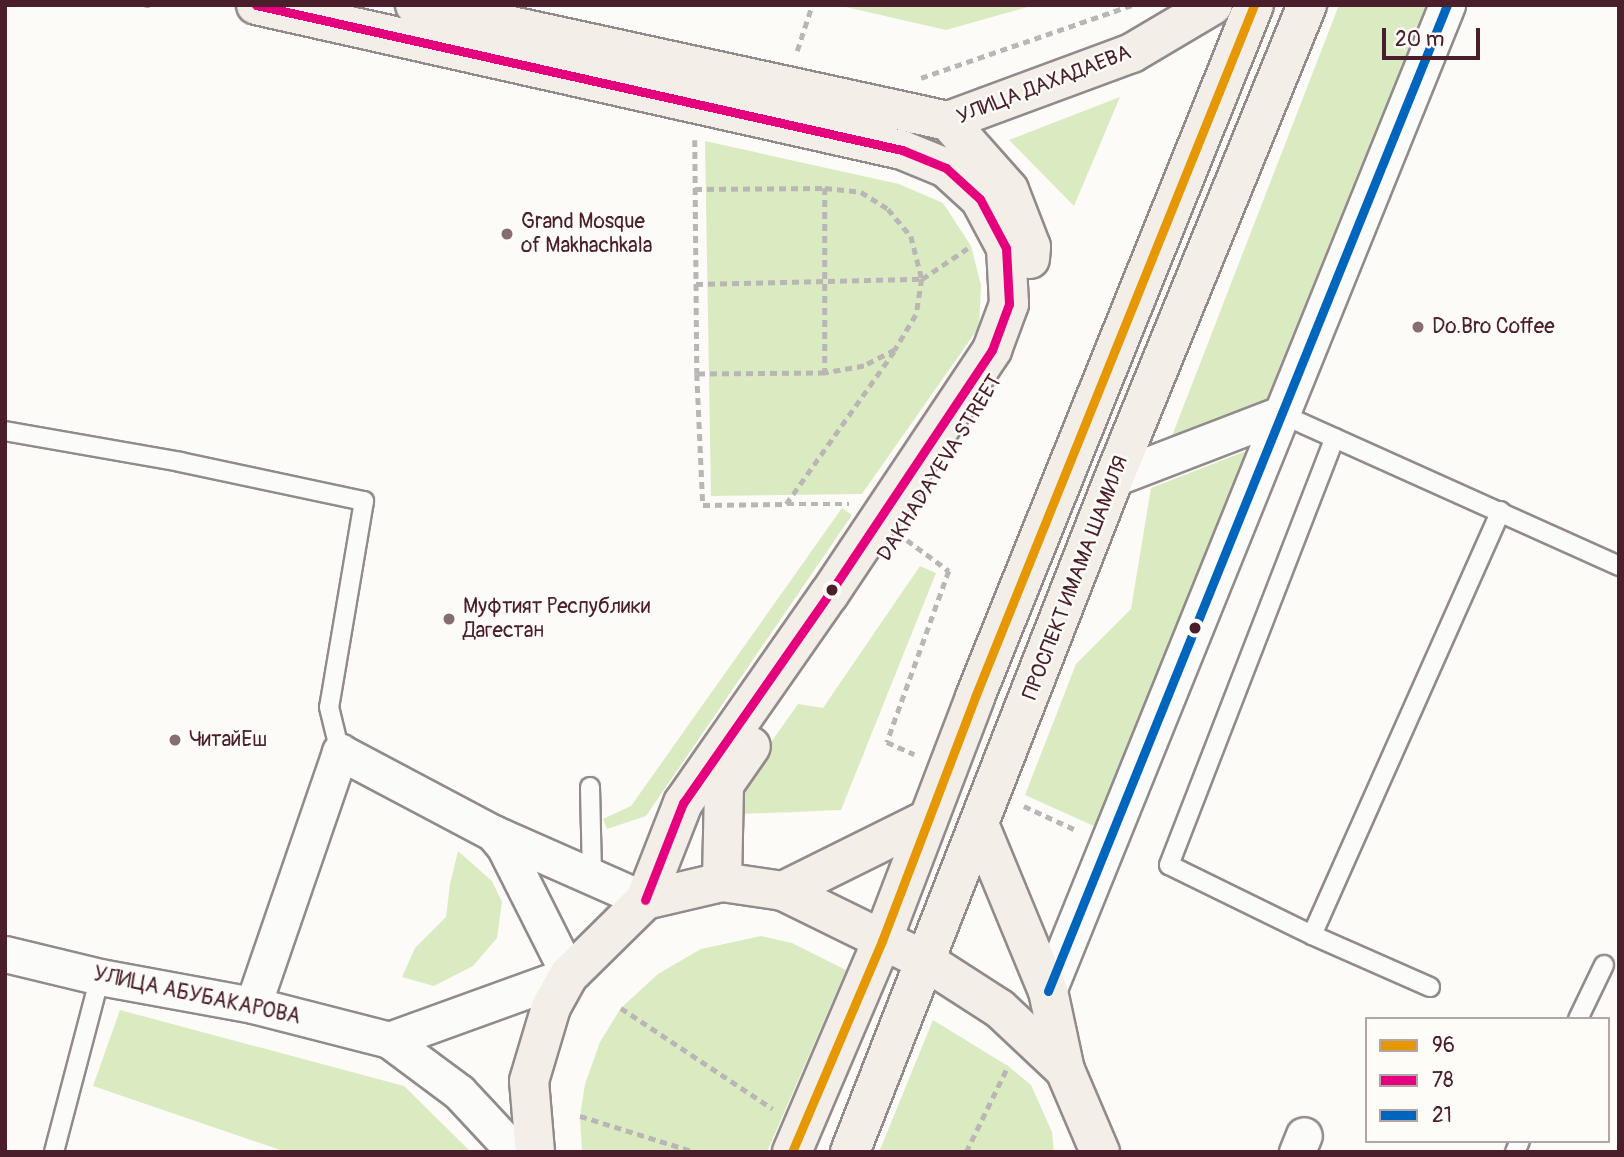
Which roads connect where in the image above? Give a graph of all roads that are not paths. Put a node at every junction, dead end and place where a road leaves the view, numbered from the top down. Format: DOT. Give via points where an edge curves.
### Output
graph roads {
  1 [pos="256,5"];
  2 [pos="415,5"];
  3 [pos="1213,5"];
  4 [pos="1254,5"];
  5 [pos="1307,5"];
  6 [pos="1447,5"];
  7 [pos="948,121"];
  8 [pos="1285,405"];
  9 [pos="5,431"];
  10 [pos="1335,438"];
  11 [pos="1114,478"];
  12 [pos="1502,512"];
  13 [pos="889,528"];
  14 [pos="1619,566"];
  15 [pos="340,752"];
  16 [pos="590,787"];
  17 [pos="926,820"];
  18 [pos="979,824"];
  19 [pos="493,832"];
  20 [pos="592,875"];
  21 [pos="722,882"];
  22 [pos="783,891"];
  23 [pos="645,900"];
  24 [pos="1312,935"];
  25 [pos="882,941"];
  26 [pos="5,954"];
  27 [pos="924,960"];
  28 [pos="1604,965"];
  29 [pos="569,975"];
  30 [pos="100,977"];
  31 [pos="1430,987"];
  32 [pos="1048,991"];
  33 [pos="253,1005"];
  34 [pos="1579,1017"];
  35 [pos="389,1040"];
  36 [pos="1065,1070"];
  37 [pos="54,1152"];
  38 [pos="515,1152"];
  39 [pos="535,1152"];
  40 [pos="792,1152"];
  41 [pos="850,1152"];
  42 [pos="1100,1152"];
  1 -- 13 [label="main road" via="902,150 946,169 981,199 1006,248 1009,304 992,350"];
  2 -- 7 [label="main road"];
  3 -- 7 [label="main road, УЛИЦА ДАХАДАЕВА" via="1132,53"];
  4 -- 17 [label="main road"];
  5 -- 11 [label="main road, ПРОСПЕКТ ИМАМА ШАМИЛЯ"];
  6 -- 8 [label="street"];
  7 -- 13 [label="main road, DAKHADAYEVA STREET" via="1009,190 1031,247 1025,318 1008,361"];
  8 -- 10 [label="lane"];
  8 -- 11 [label="street"];
  8 -- 32 [label="street"];
  9 -- 15 [label="lane" via="364,501 329,707"];
  10 -- 12 [label="lane"];
  10 -- 24 [label="lane" via="1169,865"];
  11 -- 18 [label="main road, ПРОСПЕКТ ИМАМА ШАМИЛЯ"];
  12 -- 14 [label="lane"];
  12 -- 24 [label="lane"];
  13 -- 21 [label="main road, DAKHADAYEVA STREET" via="724,785"];
  13 -- 23 [label="main road" via="682,803"];
  15 -- 19 [label="street"];
  15 -- 33 [label="street"];
  16 -- 20 [label="lane"];
  17 -- 22 [label="main road"];
  17 -- 25 [label="main road"];
  18 -- 27 [label="main road, ПРОСПЕКТ ИМАМА ШАМИЛЯ"];
  18 -- 32 [label="main road"];
  19 -- 20 [label="street"];
  19 -- 29 [label="street"];
  20 -- 23 [label="street"];
  21 -- 22 [label="main road"];
  21 -- 23 [label="main road"];
  22 -- 25 [label="main road"];
  23 -- 29 [label="main road"];
  24 -- 31 [label="lane"];
  25 -- 27 [label="main road"];
  25 -- 40 [label="main road"];
  26 -- 30 [label="street, УЛИЦА АБУБАКАРОВА"];
  27 -- 36 [label="main road" via="1000,1009"];
  27 -- 41 [label="main road, ПРОСПЕКТ ИМАМА ШАМИЛЯ"];
  28 -- 34 [label="lane"];
  29 -- 35 [label="street"];
  29 -- 39 [label="main road" via="551,1007 529,1081"];
  30 -- 33 [label="street, УЛИЦА АБУБАКАРОВА"];
  30 -- 37 [label="lane"];
  32 -- 36 [label="main road"];
  33 -- 35 [label="street, УЛИЦА АБУБАКАРОВА"];
  35 -- 38 [label="street, УЛИЦА АБУБАКАРОВА" via="459,1092"];
  36 -- 42 [label="main road"];
}
